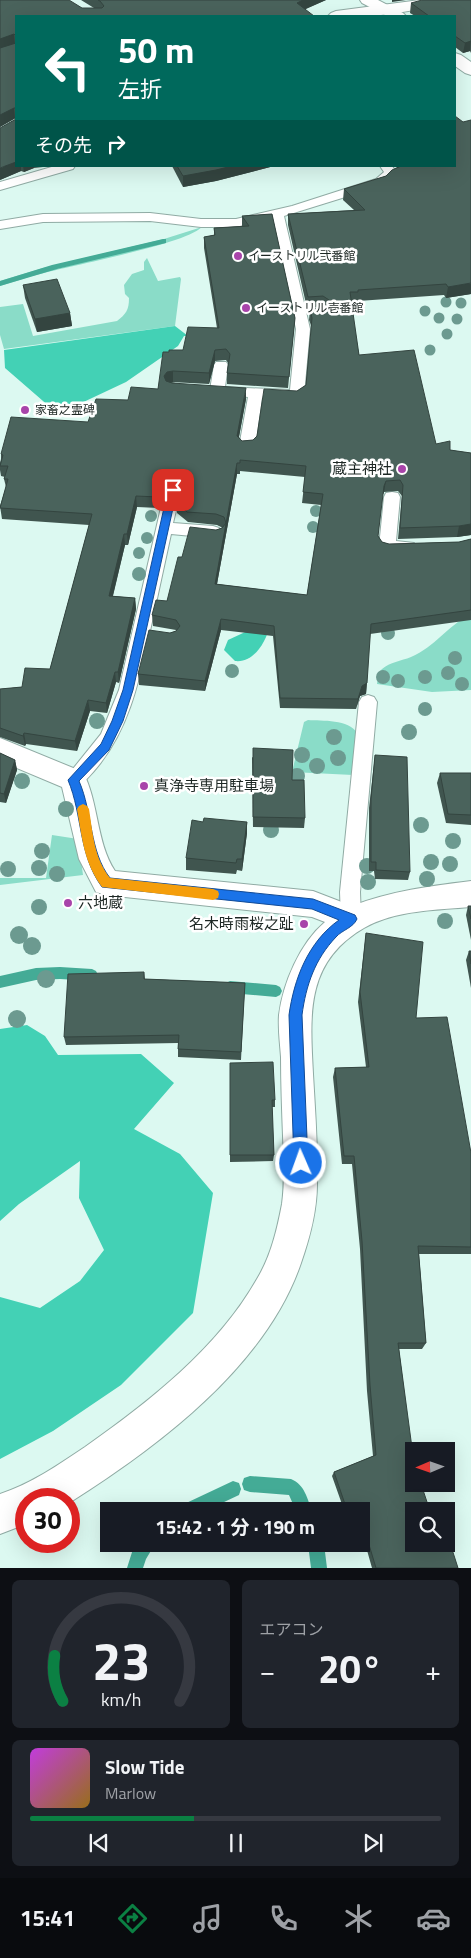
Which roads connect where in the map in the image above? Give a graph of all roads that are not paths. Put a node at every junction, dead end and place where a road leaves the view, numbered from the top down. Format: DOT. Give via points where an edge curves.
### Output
graph roads {
  1 [pos="367,0"];
  2 [pos="439,0"];
  3 [pos="393,13"];
  4 [pos="355,15"];
  5 [pos="456,59"];
  6 [pos="471,70"];
  7 [pos="66,167"];
  8 [pos="387,167"];
  9 [pos="0,186"];
  10 [pos="277,214"];
  11 [pos="0,225"];
  12 [pos="314,314"];
  13 [pos="300,315"];
  14 [pos="221,365"];
  15 [pos="200,390"];
  16 [pos="217,390"];
  17 [pos="256,392"];
  18 [pos="247,447"];
  19 [pos="173,490"];
  20 [pos="392,497"];
  21 [pos="164,528"];
  22 [pos="216,533"];
  23 [pos="422,546"];
  24 [pos="141,632"];
  25 [pos="160,634"];
  26 [pos="368,702"];
  27 [pos="0,749"];
  28 [pos="73,780"];
  29 [pos="471,894"];
  30 [pos="351,919"];
  31 [pos="55,1488"];
  32 [pos="15,1509"];
  33 [pos="0,1514"];
  1 -- 3 [label="street"];
  2 -- 3 [label="street"];
  3 -- 4 [label="street"];
  5 -- 6 [label="street"];
  7 -- 9 [label="lane"];
  8 -- 10 [label="lane" via="390,172 380,182"];
  10 -- 11 [label="lane" via="223,224 150,217 43,218"];
  10 -- 13 [label="lane"];
  12 -- 13 [label="lane"];
  13 -- 17 [label="lane" via="304,329 297,394"];
  14 -- 16 [label="lane"];
  15 -- 16 [label="lane"];
  16 -- 17 [label="lane"];
  17 -- 18 [label="lane"];
  19 -- 21 [label="lane"];
  20 -- 23 [label="lane" via="386,547"];
  21 -- 22 [label="lane"];
  21 -- 24 [label="lane"];
  24 -- 25 [label="lane"];
  24 -- 28 [label="lane" via="128,690 117,721 105,747"];
  26 -- 30 [label="lane" via="350,892"];
  27 -- 28 [label="street"];
  28 -- 30 [label="street" via="80,797 91,856 106,883 313,904"];
  29 -- 30 [label="street" via="389,905"];
  30 -- 31 [label="street" via="333,932 317,952 298,992 295,1015 301,1163 299,1204 280,1272 264,1303 233,1346 205,1375 140,1431"];
  32 -- 33 [label="street"];
}
